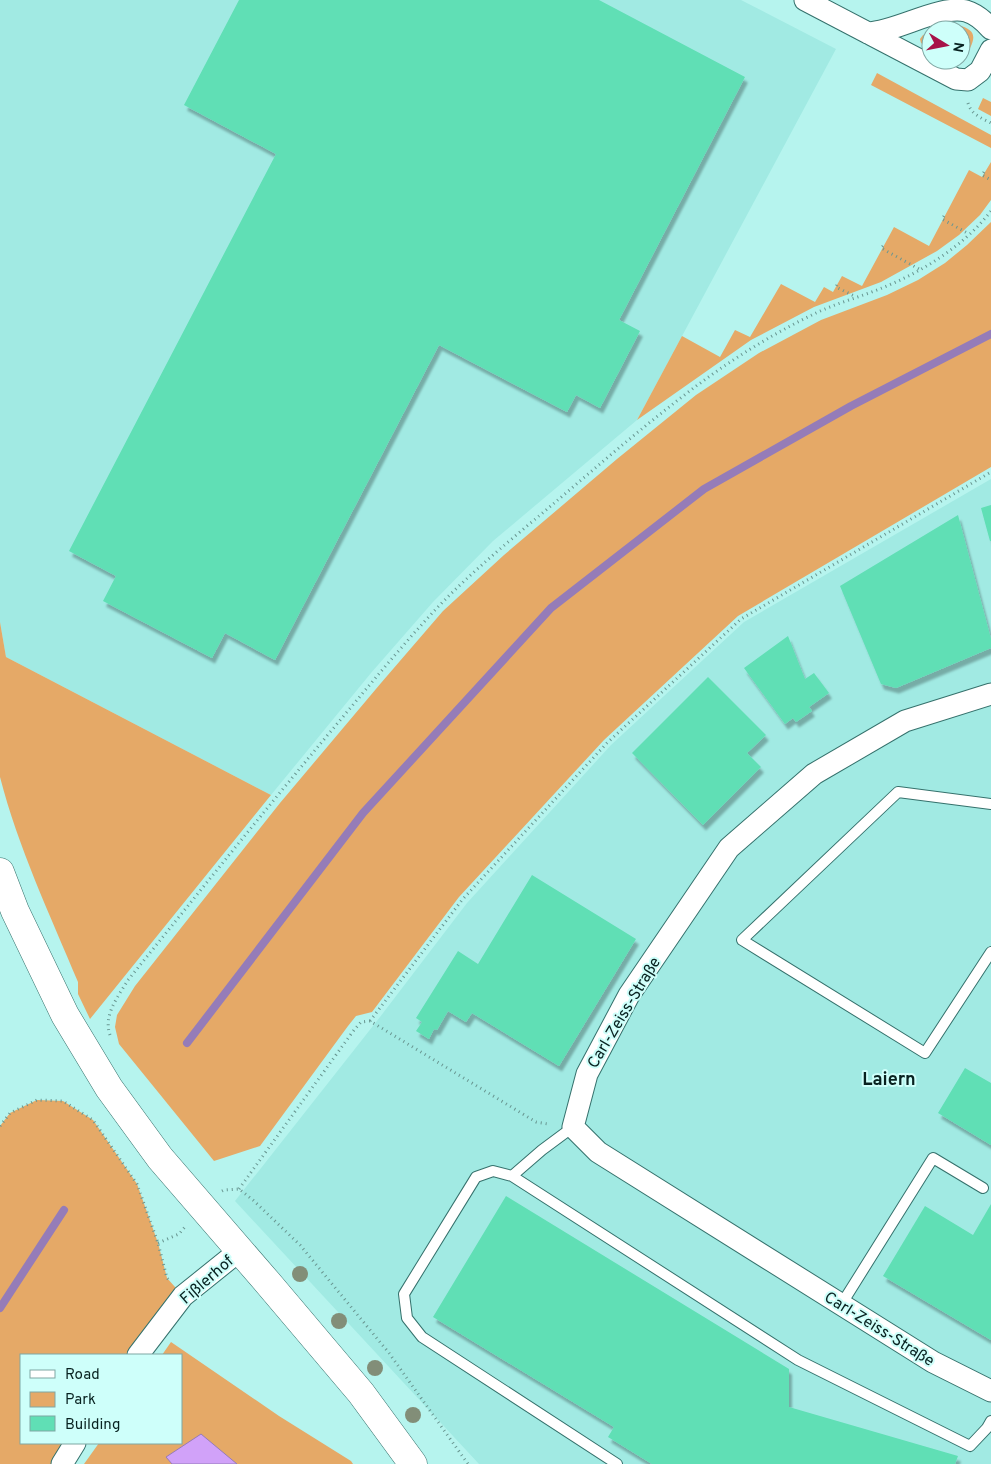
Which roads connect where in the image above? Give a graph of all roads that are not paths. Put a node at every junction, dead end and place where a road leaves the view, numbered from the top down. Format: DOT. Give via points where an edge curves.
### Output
graph roads {
  1 [pos="805,0"];
  2 [pos="991,29"];
  3 [pos="868,33"];
  4 [pos="991,50"];
  5 [pos="991,694"];
  6 [pos="991,804"];
  7 [pos="0,872"];
  8 [pos="991,952"];
  9 [pos="573,1127"];
  10 [pos="512,1176"];
  11 [pos="983,1188"];
  12 [pos="239,1251"];
  13 [pos="842,1304"];
  14 [pos="139,1354"];
  15 [pos="991,1391"];
  16 [pos="991,1421"];
  17 [pos="74,1444"];
  18 [pos="62,1464"];
  19 [pos="413,1464"];
  20 [pos="617,1464"];
  1 -- 3 [label="street"];
  2 -- 3 [label="street" via="967,12 945,11 902,26"];
  3 -- 4 [label="street" via="956,79 968,80 980,71"];
  5 -- 9 [label="street, Carl-Zeiss-Straße" via="904,721 814,774 729,848 630,995 587,1074"];
  6 -- 8 [label="lane" via="898,792 742,940 925,1054"];
  7 -- 12 [label="main road" via="65,1016 109,1088 160,1158"];
  9 -- 10 [label="lane"];
  9 -- 13 [label="street, Carl-Zeiss-Straße" via="598,1152"];
  10 -- 16 [label="lane" via="798,1360 970,1446"];
  10 -- 20 [label="lane" via="493,1171 476,1177 404,1294 407,1318 422,1337"];
  11 -- 13 [label="lane" via="933,1158"];
  12 -- 14 [label="street, Fißlerhof" via="183,1296"];
  12 -- 19 [label="main road" via="361,1394"];
  13 -- 15 [label="street, Carl-Zeiss-Straße" via="933,1362"];
  17 -- 18 [label="street"];
}
